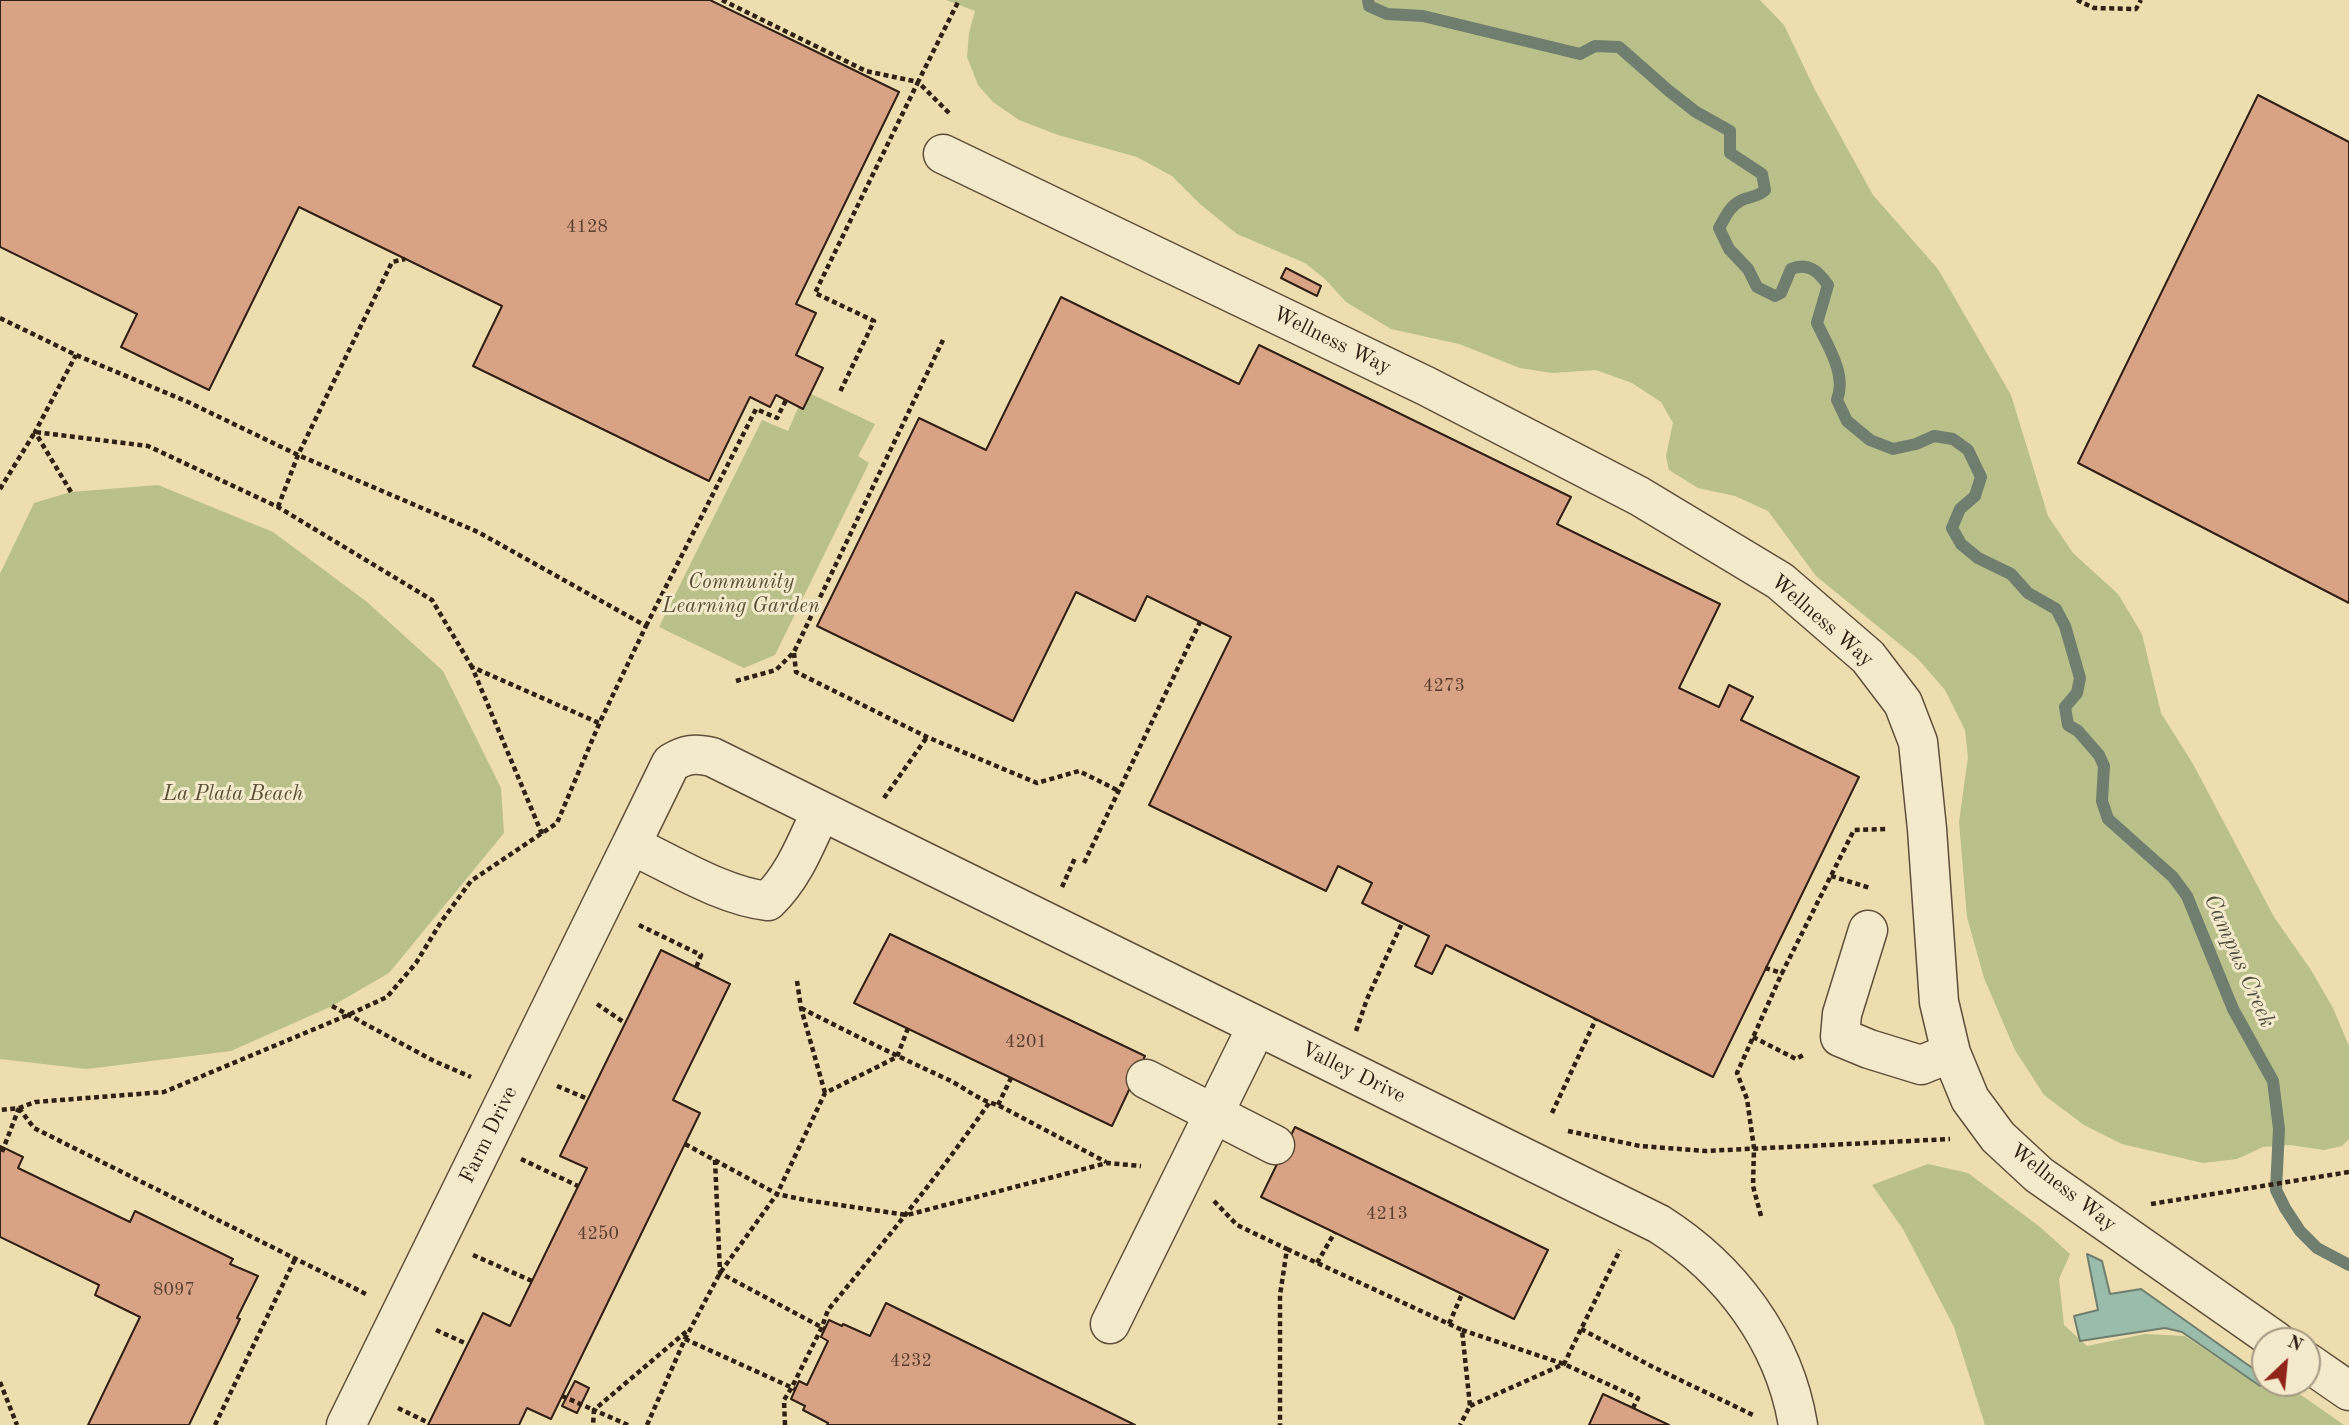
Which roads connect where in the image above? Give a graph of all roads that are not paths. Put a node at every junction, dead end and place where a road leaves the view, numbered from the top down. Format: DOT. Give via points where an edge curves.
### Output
graph roads {
  1 [pos="943,154"];
  2 [pos="821,811"];
  3 [pos="631,845"];
  4 [pos="1868,930"];
  5 [pos="1257,1026"];
  6 [pos="1951,1053"];
  7 [pos="1146,1079"];
  8 [pos="1214,1113"];
  9 [pos="1275,1145"];
  10 [pos="1110,1324"];
  11 [pos="2256,1327"];
  12 [pos="2321,1372"];
  13 [pos="2349,1391"];
  14 [pos="346,1425"];
  15 [pos="1798,1425"];
  1 -- 6 [label="street, Wellness Way" via="1426,386 1639,496 1780,581 1868,657 1903,703 1918,742 1939,1002"];
  2 -- 3 [label="street" via="792,872 768,901 726,889"];
  2 -- 3 [label="street, Valley Drive" via="712,757 684,755 671,763 662,778"];
  2 -- 5 [label="street, Valley Drive"];
  3 -- 14 [label="street, Farm Drive"];
  4 -- 6 [label="street" via="1842,1014 1840,1037 1921,1065"];
  5 -- 8 [label="street"];
  5 -- 15 [label="street, Valley Drive" via="1674,1234 1724,1275 1754,1313 1780,1360"];
  6 -- 11 [label="street, Wellness Way" via="1970,1099 1998,1137 2039,1175"];
  7 -- 8 [label="street"];
  8 -- 9 [label="street"];
  8 -- 10 [label="street"];
  12 -- 13 [label="street"];
}
